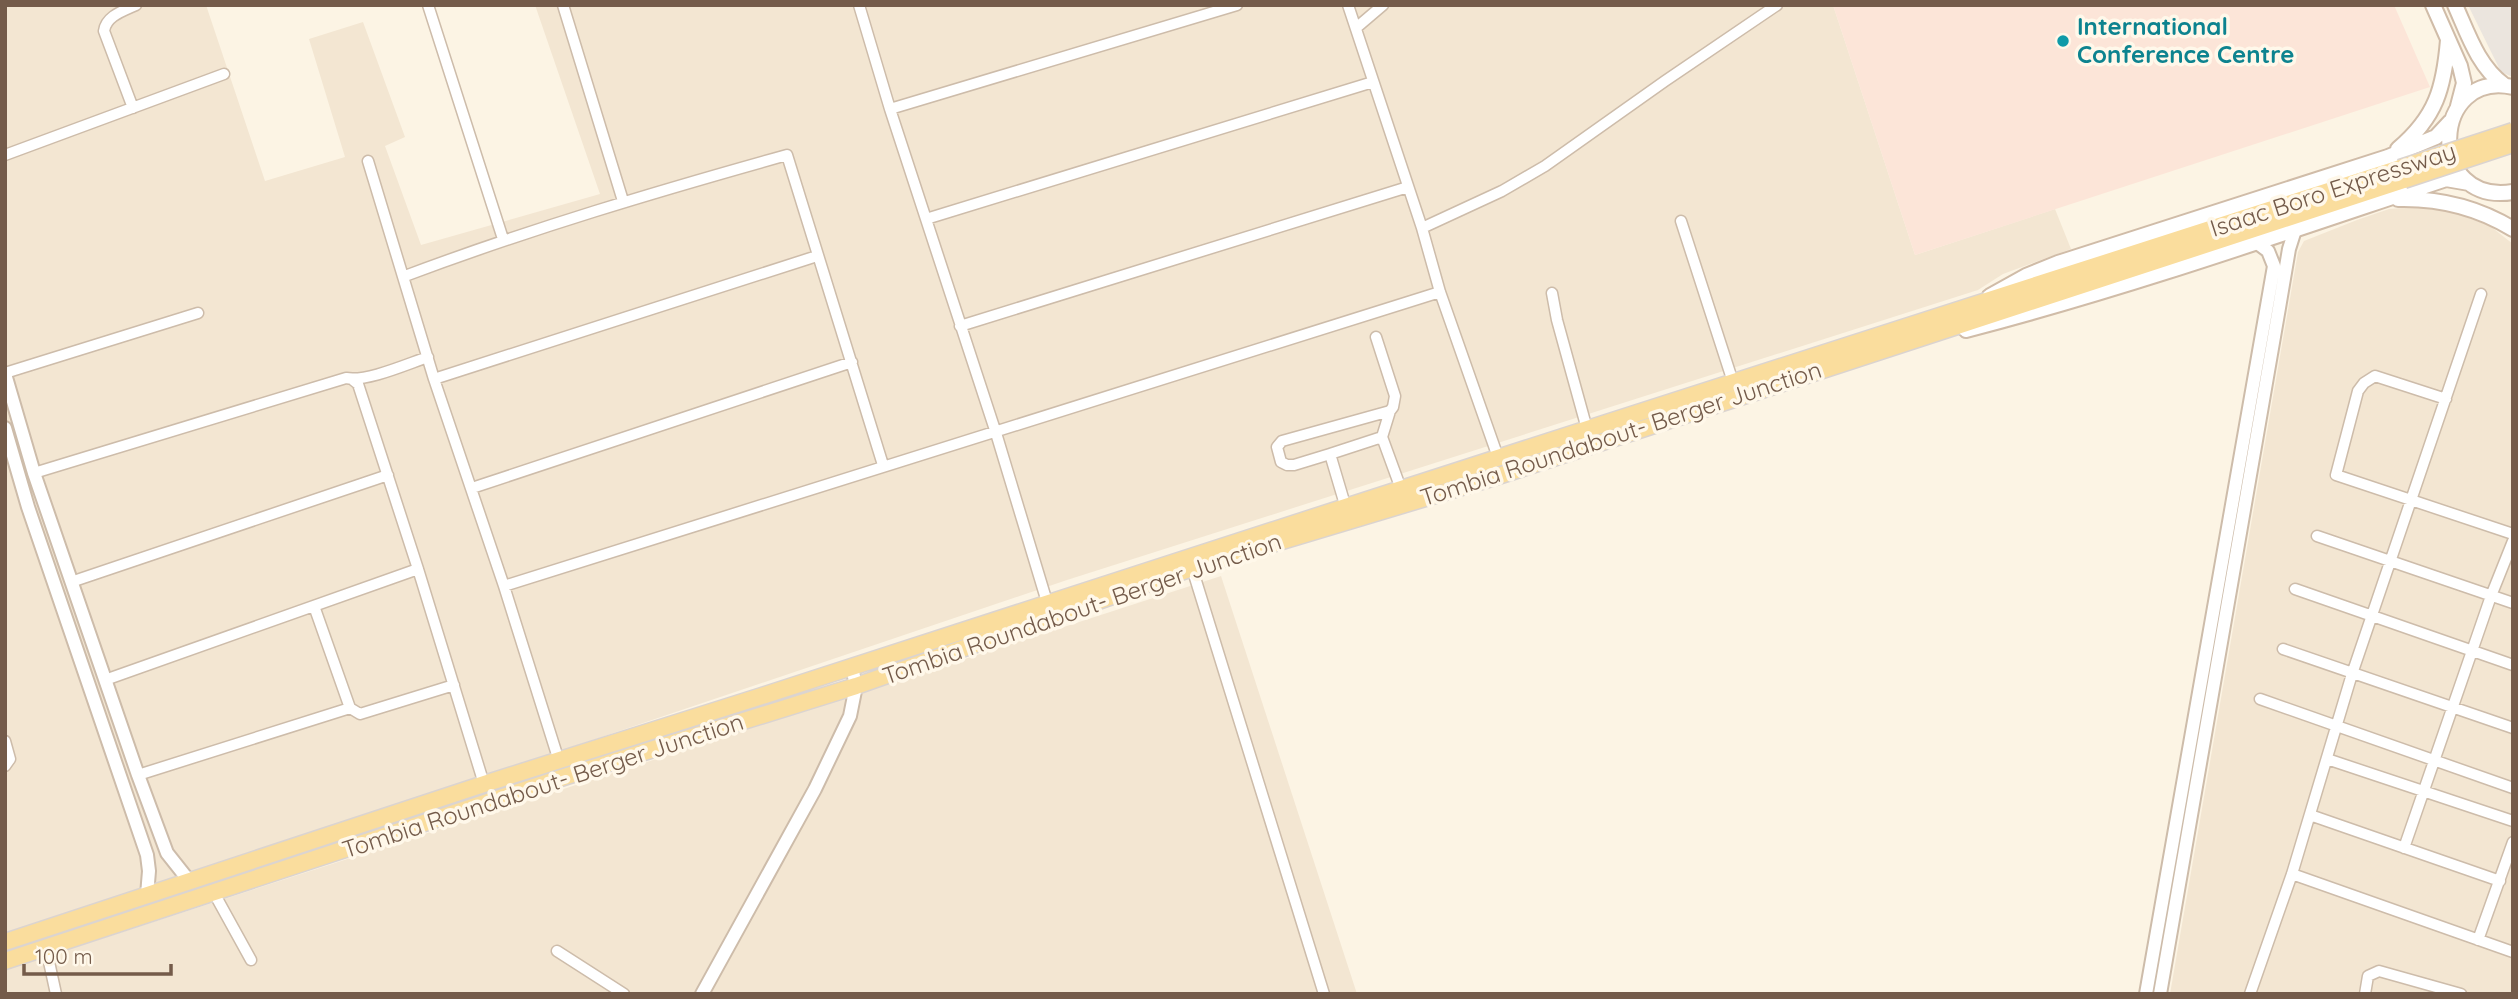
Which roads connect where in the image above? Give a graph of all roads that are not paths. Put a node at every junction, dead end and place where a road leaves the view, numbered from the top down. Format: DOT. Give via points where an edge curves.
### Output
graph roads {
  1 [pos="136,5"];
  2 [pos="428,5"];
  3 [pos="564,5"];
  4 [pos="859,5"];
  5 [pos="1237,5"];
  6 [pos="1348,5"];
  7 [pos="1383,5"];
  8 [pos="1777,5"];
  9 [pos="2433,5"];
  10 [pos="2455,5"];
  11 [pos="1356,28"];
  12 [pos="2448,40"];
  13 [pos="224,75"];
  14 [pos="1373,82"];
  15 [pos="2509,86"];
  16 [pos="2458,107"];
  17 [pos="133,108"];
  18 [pos="890,109"];
  19 [pos="2450,122"];
  20 [pos="2513,131"];
  21 [pos="2513,144"];
  22 [pos="5,155"];
  23 [pos="2388,157"];
  24 [pos="368,161"];
  25 [pos="2402,174"];
  26 [pos="2469,183"];
  27 [pos="1408,187"];
  28 [pos="2509,196"];
  29 [pos="2383,200"];
  30 [pos="622,201"];
  31 [pos="926,219"];
  32 [pos="1681,222"];
  33 [pos="1422,228"];
  34 [pos="2513,229"];
  35 [pos="2295,230"];
  36 [pos="503,239"];
  37 [pos="2256,242"];
  38 [pos="2156,253"];
  39 [pos="817,256"];
  40 [pos="405,276"];
  41 [pos="1440,292"];
  42 [pos="1552,293"];
  43 [pos="2481,293"];
  44 [pos="1978,303"];
  45 [pos="198,313"];
  46 [pos="960,326"];
  47 [pos="1376,337"];
  48 [pos="1916,338"];
  49 [pos="428,357"];
  50 [pos="852,362"];
  51 [pos="5,373"];
  52 [pos="434,379"];
  53 [pos="353,380"];
  54 [pos="1733,382"];
  55 [pos="2446,399"];
  56 [pos="1390,411"];
  57 [pos="5,428"];
  58 [pos="1587,429"];
  59 [pos="996,433"];
  60 [pos="1382,437"];
  61 [pos="1330,454"];
  62 [pos="1499,457"];
  63 [pos="883,465"];
  64 [pos="34,472"];
  65 [pos="1503,474"];
  66 [pos="388,475"];
  67 [pos="472,488"];
  68 [pos="1401,489"];
  69 [pos="2412,500"];
  70 [pos="1346,508"];
  71 [pos="51,521"];
  72 [pos="35,526"];
  73 [pos="2513,534"];
  74 [pos="2317,536"];
  75 [pos="2513,541"];
  76 [pos="2391,562"];
  77 [pos="1192,568"];
  78 [pos="418,569"];
  79 [pos="71,582"];
  80 [pos="504,586"];
  81 [pos="2295,589"];
  82 [pos="2491,596"];
  83 [pos="1047,602"];
  84 [pos="2513,603"];
  85 [pos="314,606"];
  86 [pos="2373,616"];
  87 [pos="2283,649"];
  88 [pos="2472,651"];
  89 [pos="2513,665"];
  90 [pos="852,667"];
  91 [pos="2352,674"];
  92 [pos="105,680"];
  93 [pos="454,685"];
  94 [pos="856,686"];
  95 [pos="2260,699"];
  96 [pos="350,708"];
  97 [pos="2452,708"];
  98 [pos="2336,726"];
  99 [pos="2513,728"];
  100 [pos="5,741"];
  101 [pos="2327,758"];
  102 [pos="2434,760"];
  103 [pos="559,761"];
  104 [pos="5,766"];
  105 [pos="138,775"];
  106 [pos="484,784"];
  107 [pos="2513,788"];
  108 [pos="2424,792"];
  109 [pos="2310,815"];
  110 [pos="2513,821"];
  111 [pos="2513,842"];
  112 [pos="2404,848"];
  113 [pos="2292,874"];
  114 [pos="2500,881"];
  115 [pos="190,882"];
  116 [pos="214,892"];
  117 [pos="147,895"];
  118 [pos="2478,940"];
  119 [pos="5,942"];
  120 [pos="46,948"];
  121 [pos="557,951"];
  122 [pos="2513,953"];
  123 [pos="251,960"];
  124 [pos="5,961"];
  125 [pos="56,994"];
  126 [pos="624,994"];
  127 [pos="702,994"];
  128 [pos="1324,994"];
  129 [pos="2146,994"];
  130 [pos="2160,994"];
  131 [pos="2250,994"];
  132 [pos="2365,994"];
  133 [pos="2461,994"];
  1 -- 17 [label="street" via="109,19 104,31"];
  2 -- 36 [label="street"];
  3 -- 30 [label="street"];
  4 -- 18 [label="street"];
  5 -- 18 [label="street"];
  6 -- 11 [label="street"];
  7 -- 11 [label="street"];
  8 -- 33 [label="street" via="1545,166"];
  9 -- 12 [label="main road"];
  10 -- 15 [label="main road" via="2491,76"];
  11 -- 14 [label="street"];
  12 -- 16 [label="main road" via="2464,83"];
  12 -- 23 [label="main road" via="2441,90 2432,109 2411,138"];
  13 -- 17 [label="street"];
  14 -- 27 [label="street"];
  14 -- 31 [label="street"];
  15 -- 16 [label="main road" via="2486,88"];
  16 -- 19 [label="main road"];
  17 -- 22 [label="street"];
  18 -- 31 [label="street"];
  19 -- 23 [label="main road" via="2436,137"];
  19 -- 26 [label="main road" via="2450,155"];
  20 -- 25 [label="main road, Isaac Boro Expressway, bridge"];
  21 -- 25 [label="main road, Isaac Boro Expressway, bridge"];
  23 -- 44 [label="main road" via="2058,263"];
  24 -- 40 [label="street"];
  25 -- 38 [label="main road, Isaac Boro Expressway"];
  26 -- 28 [label="main road"];
  26 -- 29 [label="main road" via="2446,179"];
  27 -- 33 [label="street"];
  27 -- 46 [label="street"];
  29 -- 34 [label="main road" via="2445,201"];
  29 -- 35 [label="main road"];
  30 -- 36 [label="street"];
  30 -- 39 [label="street" via="787,155"];
  31 -- 46 [label="street"];
  32 -- 54 [label="street"];
  33 -- 41 [label="street"];
  35 -- 37 [label="main road"];
  35 -- 130 [label="street"];
  36 -- 40 [label="street"];
  37 -- 48 [label="main road" via="2057,306 1938,338"];
  37 -- 129 [label="street" via="2268,251 2274,266"];
  38 -- 44 [label="main road, Tombia Roundabout- Berger Junction"];
  38 -- 48 [label="main road, Tombia Roundabout- Berger Junction"];
  39 -- 50 [label="street"];
  39 -- 52 [label="street"];
  40 -- 49 [label="street"];
  41 -- 59 [label="street"];
  41 -- 62 [label="street"];
  42 -- 58 [label="street"];
  43 -- 55 [label="street"];
  44 -- 54 [label="main road, Tombia Roundabout- Berger Junction"];
  45 -- 51 [label="street"];
  46 -- 59 [label="street"];
  47 -- 56 [label="street" via="1395,396"];
  48 -- 65 [label="main road, Tombia Roundabout- Berger Junction"];
  49 -- 52 [label="street"];
  49 -- 53 [label="street"];
  50 -- 63 [label="street"];
  50 -- 67 [label="street"];
  51 -- 64 [label="street"];
  52 -- 67 [label="street"];
  53 -- 64 [label="street"];
  53 -- 66 [label="street"];
  54 -- 58 [label="main road, Tombia Roundabout- Berger Junction"];
  55 -- 69 [label="street"];
  55 -- 69 [label="street" via="2375,376 2358,391 2336,475"];
  56 -- 60 [label="street"];
  56 -- 61 [label="street" via="1282,441 1277,447 1280,462 1290,466"];
  57 -- 72 [label="street"];
  58 -- 62 [label="main road, Tombia Roundabout- Berger Junction"];
  59 -- 63 [label="street"];
  59 -- 83 [label="street"];
  60 -- 61 [label="street"];
  60 -- 68 [label="street"];
  61 -- 70 [label="street"];
  62 -- 65 [label="street"];
  62 -- 68 [label="main road, Tombia Roundabout- Berger Junction"];
  63 -- 80 [label="street"];
  64 -- 71 [label="street"];
  65 -- 77 [label="main road, Tombia Roundabout- Berger Junction"];
  66 -- 78 [label="street"];
  66 -- 79 [label="street"];
  67 -- 80 [label="street"];
  68 -- 70 [label="main road, Tombia Roundabout- Berger Junction"];
  69 -- 73 [label="street"];
  69 -- 76 [label="street"];
  70 -- 83 [label="main road, Tombia Roundabout- Berger Junction"];
  71 -- 72 [label="street"];
  71 -- 79 [label="street"];
  72 -- 117 [label="street" via="147,855"];
  74 -- 76 [label="street"];
  75 -- 82 [label="street"];
  76 -- 82 [label="street"];
  76 -- 86 [label="street"];
  77 -- 94 [label="main road, Tombia Roundabout- Berger Junction"];
  77 -- 128 [label="street"];
  78 -- 85 [label="street"];
  78 -- 93 [label="street"];
  79 -- 92 [label="street"];
  80 -- 103 [label="street"];
  81 -- 86 [label="street"];
  82 -- 84 [label="street"];
  82 -- 88 [label="street"];
  83 -- 90 [label="main road, Tombia Roundabout- Berger Junction"];
  85 -- 92 [label="street"];
  85 -- 96 [label="street"];
  86 -- 88 [label="street"];
  86 -- 91 [label="street"];
  87 -- 91 [label="street"];
  88 -- 89 [label="street"];
  88 -- 97 [label="street"];
  90 -- 94 [label="street"];
  90 -- 103 [label="main road, Tombia Roundabout- Berger Junction"];
  91 -- 97 [label="street"];
  91 -- 98 [label="street"];
  92 -- 105 [label="street"];
  93 -- 96 [label="street" via="360,714"];
  93 -- 106 [label="street"];
  94 -- 116 [label="main road, Tombia Roundabout- Berger Junction"];
  94 -- 127 [label="street" via="850,716 815,789"];
  95 -- 98 [label="street"];
  96 -- 105 [label="street"];
  97 -- 99 [label="street"];
  97 -- 102 [label="street"];
  98 -- 101 [label="street"];
  98 -- 102 [label="street"];
  100 -- 104 [label="street" via="10,759"];
  101 -- 108 [label="street"];
  101 -- 109 [label="street"];
  102 -- 107 [label="street"];
  102 -- 108 [label="street"];
  103 -- 106 [label="main road, Tombia Roundabout- Berger Junction"];
  105 -- 115 [label="street" via="167,853"];
  106 -- 115 [label="main road, Tombia Roundabout- Berger Junction"];
  108 -- 110 [label="street"];
  108 -- 112 [label="street"];
  109 -- 112 [label="street"];
  109 -- 113 [label="street"];
  111 -- 114 [label="street"];
  112 -- 114 [label="street"];
  113 -- 118 [label="street"];
  113 -- 131 [label="street"];
  114 -- 118 [label="street"];
  115 -- 117 [label="main road, Tombia Roundabout- Berger Junction"];
  116 -- 120 [label="main road, Tombia Roundabout- Berger Junction"];
  116 -- 123 [label="street"];
  117 -- 119 [label="main road, Tombia Roundabout- Berger Junction"];
  118 -- 122 [label="street"];
  120 -- 124 [label="main road, Tombia Roundabout- Berger Junction"];
  120 -- 125 [label="street"];
  121 -- 126 [label="street"];
  132 -- 133 [label="street" via="2368,976 2379,971"];
}
